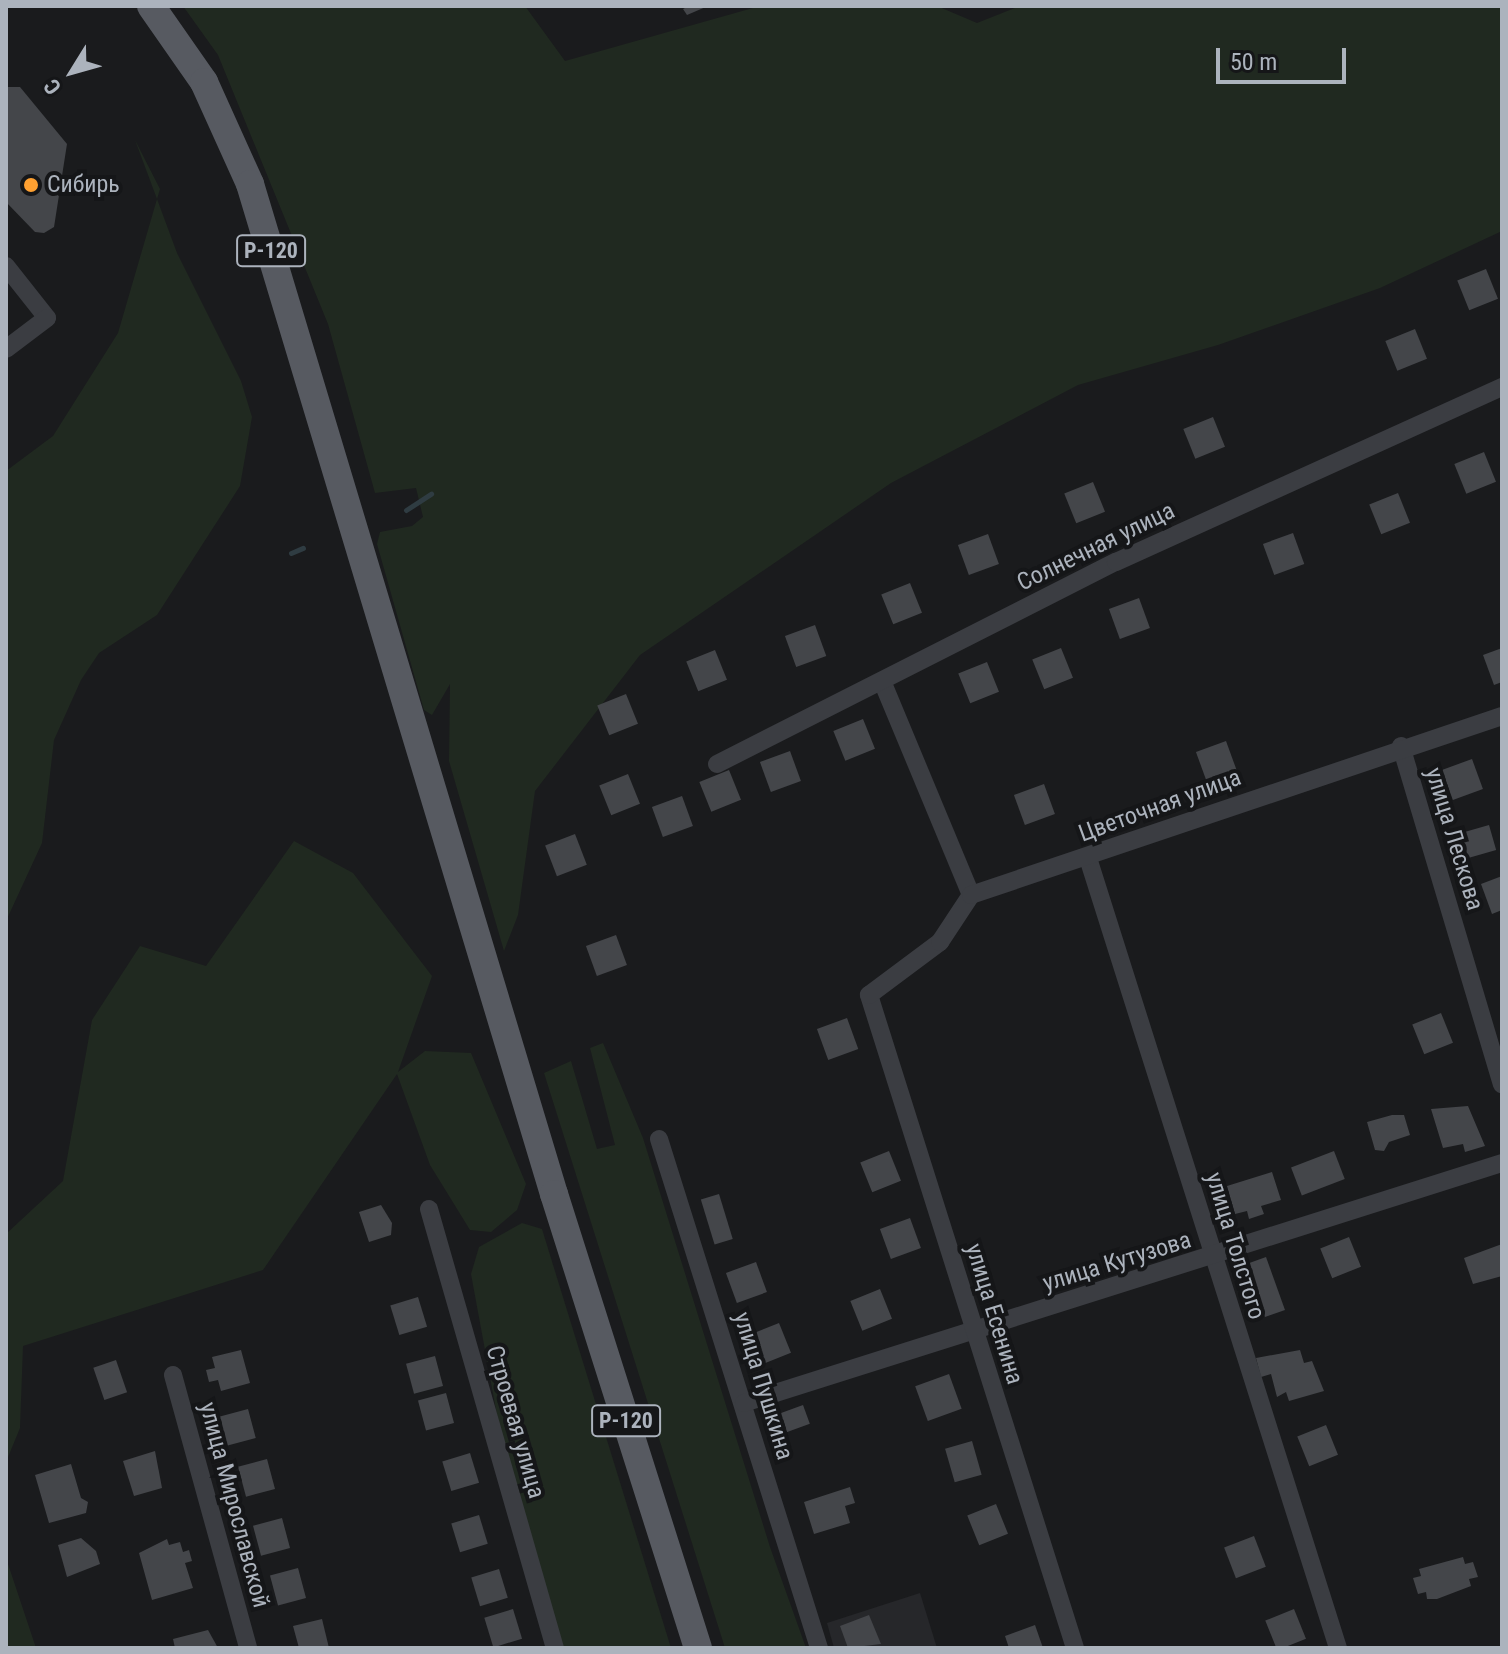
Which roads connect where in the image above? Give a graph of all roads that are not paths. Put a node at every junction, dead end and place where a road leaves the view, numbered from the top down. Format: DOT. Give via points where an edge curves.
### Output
graph roads {
  1 [pos="151,6"];
  2 [pos="6,266"];
  3 [pos="6,349"];
  4 [pos="1502,387"];
  5 [pos="882,681"];
  6 [pos="1502,716"];
  7 [pos="1401,746"];
  8 [pos="717,764"];
  9 [pos="1088,858"];
  10 [pos="971,895"];
  11 [pos="1502,1084"];
  12 [pos="659,1139"];
  13 [pos="1502,1163"];
  14 [pos="429,1209"];
  15 [pos="1214,1258"];
  16 [pos="974,1331"];
  17 [pos="173,1375"];
  18 [pos="744,1403"];
  19 [pos="248,1648"];
  20 [pos="555,1648"];
  21 [pos="698,1648"];
  22 [pos="819,1648"];
  23 [pos="1075,1648"];
  24 [pos="1338,1648"];
  1 -- 21 [label="main road, Р-120" via="204,82 250,184 554,1194"];
  2 -- 3 [label="street" via="47,318"];
  4 -- 5 [label="street, Солнечная улица" via="1116,562"];
  5 -- 8 [label="street, Солнечная улица"];
  5 -- 10 [label="street"];
  6 -- 7 [label="street, Цветочная улица"];
  7 -- 9 [label="street, Цветочная улица"];
  7 -- 11 [label="street, улица Лескова"];
  9 -- 10 [label="street, Цветочная улица"];
  9 -- 15 [label="street, улица Толстого"];
  10 -- 16 [label="street, улица Есенина" via="940,942 869,995"];
  12 -- 18 [label="street, улица Пушкина"];
  13 -- 15 [label="street, улица Кутузова"];
  14 -- 20 [label="street, Строевая улица"];
  15 -- 16 [label="street, улица Кутузова"];
  15 -- 24 [label="street, улица Толстого"];
  16 -- 18 [label="street, улица Кутузова"];
  16 -- 23 [label="street, улица Есенина"];
  17 -- 19 [label="street, улица Мирославской"];
  18 -- 22 [label="street, улица Пушкина"];
}
